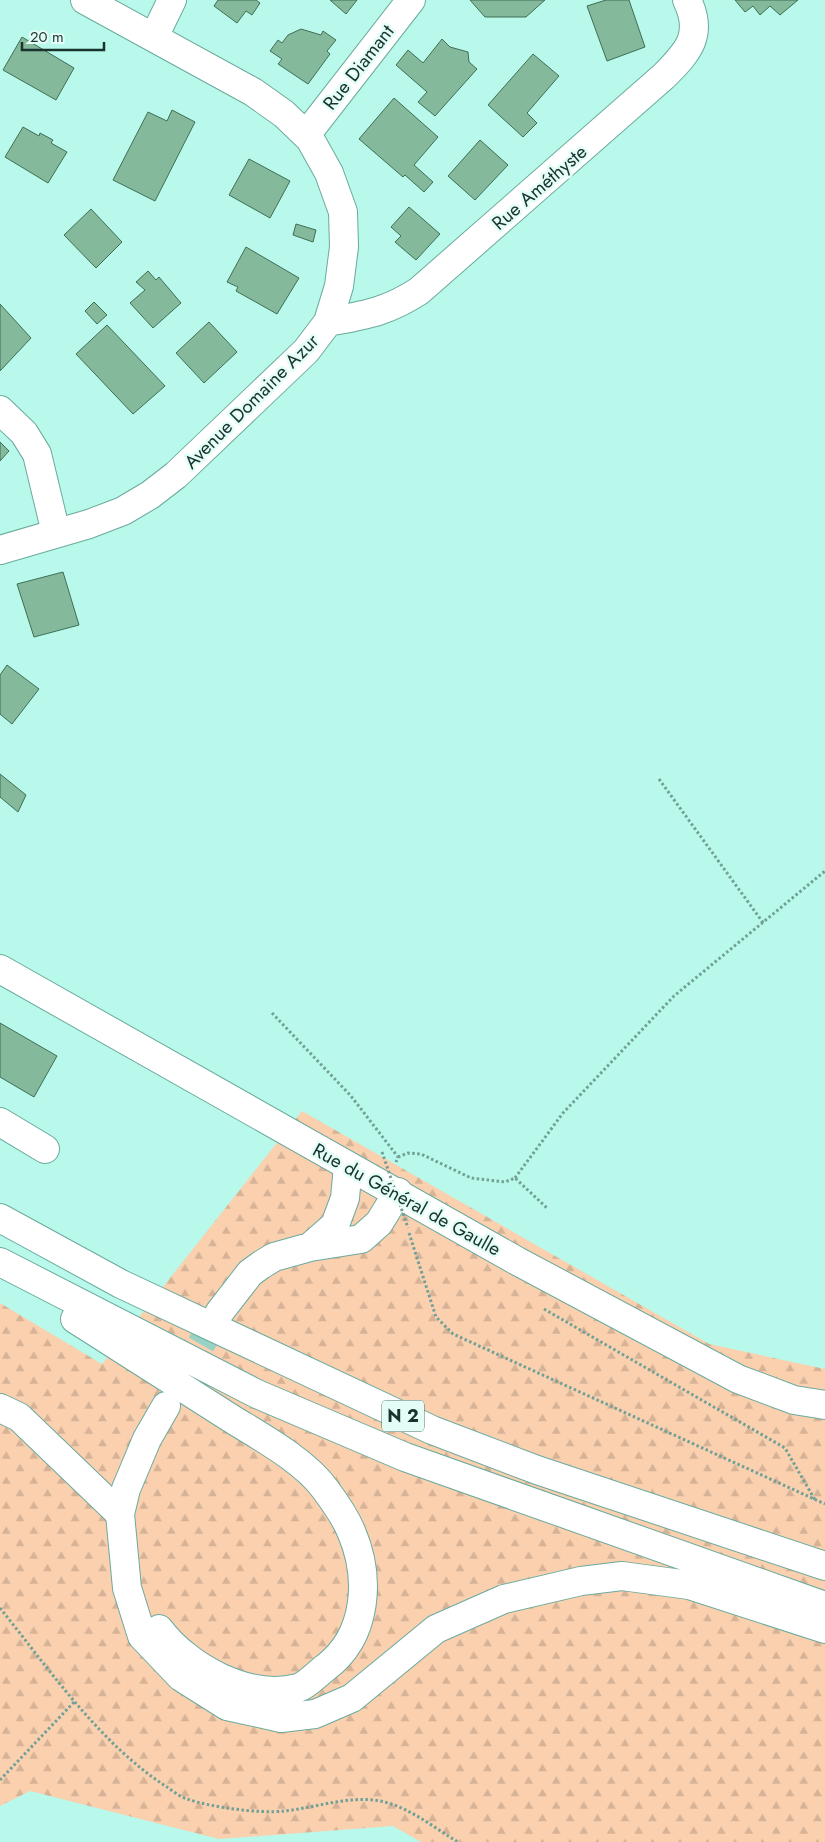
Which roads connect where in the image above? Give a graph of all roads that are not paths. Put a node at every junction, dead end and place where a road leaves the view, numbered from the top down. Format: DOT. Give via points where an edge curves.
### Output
graph roads {
  1 [pos="85,0"];
  2 [pos="172,0"];
  3 [pos="411,0"];
  4 [pos="687,0"];
  5 [pos="154,38"];
  6 [pos="306,135"];
  7 [pos="328,322"];
  8 [pos="0,410"];
  9 [pos="56,534"];
  10 [pos="0,550"];
  11 [pos="0,969"];
  12 [pos="0,1122"];
  13 [pos="45,1149"];
  14 [pos="348,1166"];
  15 [pos="391,1188"];
  16 [pos="0,1218"];
  17 [pos="310,1247"];
  18 [pos="0,1262"];
  19 [pos="0,1271"];
  20 [pos="219,1313"];
  21 [pos="825,1405"];
  22 [pos="166,1406"];
  23 [pos="0,1408"];
  24 [pos="120,1514"];
  25 [pos="825,1566"];
  26 [pos="127,1588"];
  27 [pos="825,1606"];
  28 [pos="825,1629"];
  1 -- 5 [label="main road, Avenue Domaine Azur"];
  2 -- 5 [label="main road"];
  3 -- 6 [label="main road, Rue Diamant"];
  4 -- 7 [label="main road, Rue Améthyste" via="694,17 694,36 688,52 664,76 419,291 377,313"];
  5 -- 6 [label="main road, Avenue Domaine Azur" via="254,92"];
  6 -- 7 [label="main road, Avenue Domaine Azur" via="329,173 343,212 344,247 339,286"];
  7 -- 9 [label="main road, Avenue Domaine Azur" via="306,351 279,378 163,485 123,511"];
  8 -- 9 [label="main road" via="24,433 37,454"];
  9 -- 10 [label="main road, Avenue Domaine Azur"];
  11 -- 14 [label="main road, Rue du Général de Gaulle"];
  12 -- 13 [label="main road"];
  14 -- 15 [label="main road, Rue du Général de Gaulle"];
  14 -- 17 [label="main road" via="345,1198 335,1225"];
  15 -- 17 [label="main road" via="379,1223 360,1239"];
  15 -- 21 [label="main road, Rue du Général de Gaulle" via="517,1261 738,1379 794,1400"];
  16 -- 25 [label="main road, N 2" via="121,1284 432,1430 536,1470"];
  17 -- 20 [label="main road" via="261,1265"];
  18 -- 27 [label="main road, N 2" via="257,1394 404,1457"];
  19 -- 26 [label="main road" via="290,1456 324,1487 351,1530 361,1566 364,1598 355,1632 337,1659 298,1688 256,1690 209,1673 167,1640"];
  22 -- 24 [label="main road" via="126,1489"];
  23 -- 24 [label="main road" via="19,1417"];
  24 -- 26 [label="main road"];
  26 -- 28 [label="main road" via="142,1636 181,1677 227,1706 281,1718 315,1714 352,1698 436,1629 504,1599 581,1581 622,1576 689,1585"];
}
